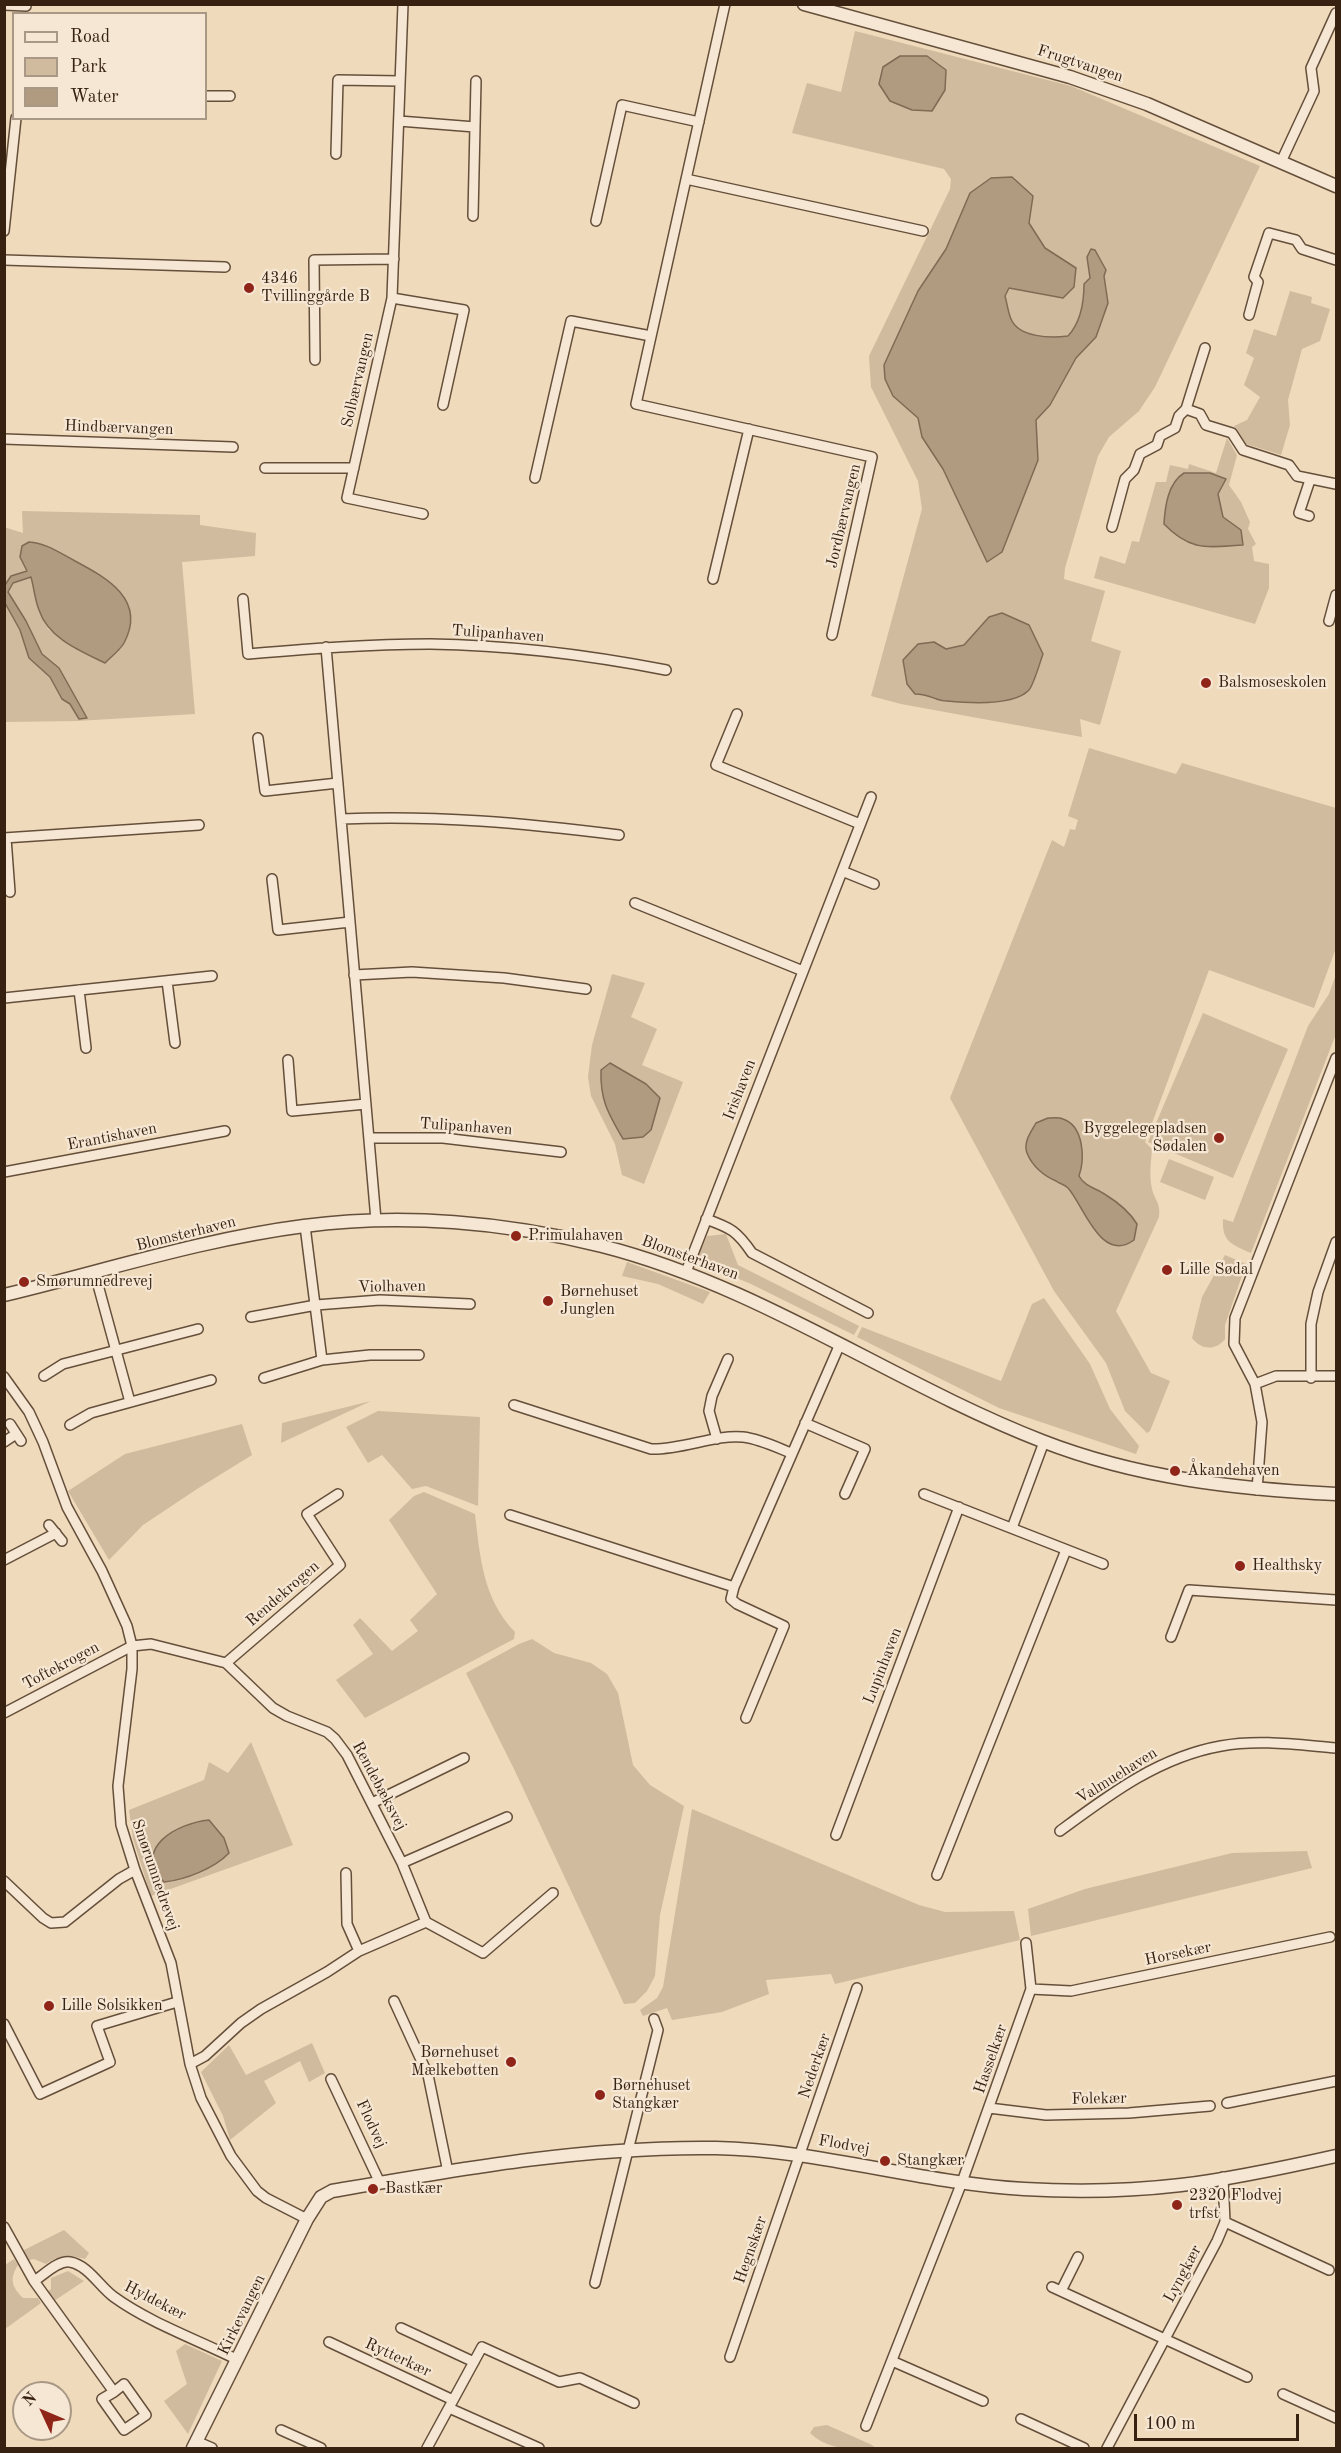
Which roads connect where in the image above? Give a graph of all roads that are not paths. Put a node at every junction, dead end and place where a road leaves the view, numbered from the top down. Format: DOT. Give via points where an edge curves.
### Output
graph roads {
  1 [pos="403,4"];
  2 [pos="725,4"];
  3 [pos="804,4"];
  4 [pos="4,5"];
  5 [pos="26,8"];
  6 [pos="1336,13"];
  7 [pos="400,81"];
  8 [pos="476,81"];
  9 [pos="207,96"];
  10 [pos="230,96"];
  11 [pos="16,120"];
  12 [pos="399,122"];
  13 [pos="699,122"];
  14 [pos="475,127"];
  15 [pos="336,154"];
  16 [pos="1281,162"];
  17 [pos="686,179"];
  18 [pos="1336,186"];
  19 [pos="473,216"];
  20 [pos="596,221"];
  21 [pos="4,231"];
  22 [pos="923,231"];
  23 [pos="394,259"];
  24 [pos="4,260"];
  25 [pos="1336,260"];
  26 [pos="225,267"];
  27 [pos="393,298"];
  28 [pos="1249,315"];
  29 [pos="651,336"];
  30 [pos="1205,348"];
  31 [pos="315,360"];
  32 [pos="443,405"];
  33 [pos="1186,409"];
  34 [pos="749,429"];
  35 [pos="4,439"];
  36 [pos="234,447"];
  37 [pos="265,468"];
  38 [pos="354,468"];
  39 [pos="535,478"];
  40 [pos="1310,480"];
  41 [pos="1336,484"];
  42 [pos="423,514"];
  43 [pos="1310,516"];
  44 [pos="1112,526"];
  45 [pos="713,579"];
  46 [pos="1336,595"];
  47 [pos="243,599"];
  48 [pos="1329,621"];
  49 [pos="832,635"];
  50 [pos="326,647"];
  51 [pos="666,670"];
  52 [pos="737,714"];
  53 [pos="258,738"];
  54 [pos="338,783"];
  55 [pos="871,797"];
  56 [pos="341,819"];
  57 [pos="860,824"];
  58 [pos="199,825"];
  59 [pos="620,835"];
  60 [pos="5,838"];
  61 [pos="842,871"];
  62 [pos="272,879"];
  63 [pos="874,884"];
  64 [pos="10,892"];
  65 [pos="635,903"];
  66 [pos="350,922"];
  67 [pos="803,971"];
  68 [pos="354,975"];
  69 [pos="212,976"];
  70 [pos="167,981"];
  71 [pos="586,989"];
  72 [pos="79,990"];
  73 [pos="4,998"];
  74 [pos="175,1043"];
  75 [pos="86,1048"];
  76 [pos="1336,1058"];
  77 [pos="288,1060"];
  78 [pos="1334,1075"];
  79 [pos="366,1104"];
  80 [pos="225,1131"];
  81 [pos="369,1138"];
  82 [pos="561,1152"];
  83 [pos="4,1172"];
  84 [pos="706,1219"];
  85 [pos="376,1220"];
  86 [pos="305,1226"];
  87 [pos="1336,1242"];
  88 [pos="686,1272"];
  89 [pos="95,1274"];
  90 [pos="4,1295"];
  91 [pos="470,1304"];
  92 [pos="316,1305"];
  93 [pos="868,1312"];
  94 [pos="251,1317"];
  95 [pos="198,1329"];
  96 [pos="840,1344"];
  97 [pos="116,1351"];
  98 [pos="419,1355"];
  99 [pos="728,1359"];
  100 [pos="322,1360"];
  101 [pos="44,1376"];
  102 [pos="1336,1376"];
  103 [pos="4,1377"];
  104 [pos="264,1378"];
  105 [pos="1311,1378"];
  106 [pos="211,1380"];
  107 [pos="1255,1384"];
  108 [pos="130,1402"];
  109 [pos="514,1406"];
  110 [pos="805,1423"];
  111 [pos="10,1424"];
  112 [pos="70,1425"];
  113 [pos="717,1439"];
  114 [pos="4,1442"];
  115 [pos="1044,1442"];
  116 [pos="791,1453"];
  117 [pos="1257,1490"];
  118 [pos="338,1494"];
  119 [pos="844,1494"];
  120 [pos="924,1494"];
  121 [pos="1336,1494"];
  122 [pos="959,1508"];
  123 [pos="510,1515"];
  124 [pos="50,1525"];
  125 [pos="1011,1528"];
  126 [pos="1066,1550"];
  127 [pos="4,1560"];
  128 [pos="1103,1564"];
  129 [pos="734,1587"];
  130 [pos="1336,1600"];
  131 [pos="1171,1637"];
  132 [pos="132,1646"];
  133 [pos="226,1663"];
  134 [pos="4,1713"];
  135 [pos="746,1718"];
  136 [pos="1336,1748"];
  137 [pos="464,1758"];
  138 [pos="372,1803"];
  139 [pos="507,1817"];
  140 [pos="1060,1831"];
  141 [pos="836,1835"];
  142 [pos="402,1863"];
  143 [pos="135,1870"];
  144 [pos="346,1873"];
  145 [pos="937,1875"];
  146 [pos="4,1881"];
  147 [pos="554,1893"];
  148 [pos="426,1922"];
  149 [pos="1330,1937"];
  150 [pos="1026,1943"];
  151 [pos="359,1951"];
  152 [pos="857,1988"];
  153 [pos="1031,1989"];
  154 [pos="394,2001"];
  155 [pos="177,2002"];
  156 [pos="654,2019"];
  157 [pos="4,2024"];
  158 [pos="190,2064"];
  159 [pos="331,2079"];
  160 [pos="1336,2081"];
  161 [pos="1227,2103"];
  162 [pos="1210,2106"];
  163 [pos="989,2108"];
  164 [pos="630,2149"];
  165 [pos="801,2154"];
  166 [pos="1336,2156"];
  167 [pos="448,2172"];
  168 [pos="1223,2178"];
  169 [pos="962,2182"];
  170 [pos="380,2183"];
  171 [pos="321,2197"];
  172 [pos="307,2218"];
  173 [pos="1225,2222"];
  174 [pos="4,2227"];
  175 [pos="1078,2257"];
  176 [pos="1329,2270"];
  177 [pos="34,2281"];
  178 [pos="595,2283"];
  179 [pos="401,2328"];
  180 [pos="1165,2338"];
  181 [pos="329,2342"];
  182 [pos="730,2357"];
  183 [pos="238,2360"];
  184 [pos="892,2361"];
  185 [pos="474,2362"];
  186 [pos="1247,2377"];
  187 [pos="114,2392"];
  188 [pos="1283,2394"];
  189 [pos="983,2401"];
  190 [pos="634,2403"];
  191 [pos="451,2404"];
  192 [pos="1336,2418"];
  193 [pos="1021,2419"];
  194 [pos="866,2426"];
  195 [pos="281,2430"];
  196 [pos="196,2445"];
  197 [pos="212,2448"];
  198 [pos="321,2448"];
  199 [pos="427,2448"];
  200 [pos="539,2448"];
  201 [pos="1084,2448"];
  202 [pos="1107,2448"];
  1 -- 7 [label="street, Solbærvangen"];
  2 -- 13 [label="street, Jordbærvangen"];
  3 -- 16 [label="street, Frugtvangen" via="1070,77 1147,104"];
  4 -- 5 [label="street"];
  6 -- 16 [label="street" via="1311,68 1314,91"];
  7 -- 12 [label="street, Solbærvangen"];
  7 -- 15 [label="street" via="338,80"];
  8 -- 14 [label="street"];
  9 -- 10 [label="street"];
  11 -- 21 [label="street"];
  12 -- 14 [label="street"];
  12 -- 23 [label="street, Solbærvangen"];
  13 -- 17 [label="street, Jordbærvangen"];
  13 -- 20 [label="street" via="622,105"];
  14 -- 19 [label="street"];
  16 -- 18 [label="street, Frugtvangen"];
  17 -- 22 [label="street"];
  17 -- 29 [label="street, Jordbærvangen"];
  23 -- 27 [label="street, Solbærvangen"];
  23 -- 31 [label="street" via="314,260"];
  24 -- 26 [label="street"];
  25 -- 28 [label="street" via="1302,249 1296,240 1269,233 1254,277 1258,282"];
  27 -- 32 [label="street" via="464,310"];
  27 -- 38 [label="street, Solbærvangen"];
  29 -- 34 [label="street, Jordbærvangen" via="636,404"];
  29 -- 39 [label="street" via="571,321"];
  30 -- 33 [label="street"];
  33 -- 40 [label="street" via="1200,414 1206,425 1232,433 1243,450 1289,465 1297,476"];
  33 -- 44 [label="street" via="1175,428 1140,454 1134,470 1125,479"];
  34 -- 45 [label="street"];
  34 -- 49 [label="street, Jordbærvangen" via="872,457"];
  35 -- 36 [label="street, Hindbærvangen"];
  37 -- 38 [label="street"];
  38 -- 42 [label="street, Solbærvangen" via="347,498"];
  40 -- 41 [label="street"];
  40 -- 43 [label="street" via="1299,513"];
  46 -- 48 [label="street"];
  47 -- 50 [label="street, Tulipanhaven" via="248,654"];
  50 -- 51 [label="street, Tulipanhaven" via="432,644 525,650"];
  50 -- 54 [label="street"];
  52 -- 57 [label="street" via="716,765"];
  53 -- 54 [label="street" via="265,791"];
  54 -- 56 [label="street"];
  55 -- 57 [label="street, Irishaven"];
  56 -- 59 [label="street" via="406,817 519,822"];
  56 -- 66 [label="street"];
  57 -- 61 [label="street, Irishaven"];
  58 -- 60 [label="street"];
  60 -- 64 [label="street"];
  61 -- 63 [label="street"];
  61 -- 67 [label="street, Irishaven"];
  62 -- 66 [label="street" via="278,930"];
  65 -- 67 [label="street"];
  66 -- 68 [label="street"];
  67 -- 84 [label="street, Irishaven"];
  68 -- 71 [label="street" via="412,972"];
  68 -- 79 [label="street"];
  69 -- 70 [label="street"];
  70 -- 72 [label="street"];
  70 -- 74 [label="street"];
  72 -- 73 [label="street"];
  72 -- 75 [label="street"];
  76 -- 78 [label="street"];
  77 -- 79 [label="street" via="292,1110"];
  78 -- 107 [label="street" via="1235,1318 1234,1344"];
  79 -- 81 [label="street"];
  80 -- 83 [label="street, Erantishaven"];
  81 -- 82 [label="street, Tulipanhaven" via="443,1138"];
  81 -- 85 [label="street"];
  84 -- 88 [label="street, Irishaven"];
  84 -- 93 [label="street" via="731,1228 752,1253"];
  85 -- 86 [label="street, Blomsterhaven"];
  85 -- 88 [label="street, Blomsterhaven" via="448,1222 530,1231 601,1246"];
  86 -- 89 [label="street, Blomsterhaven" via="232,1238"];
  86 -- 92 [label="street"];
  87 -- 105 [label="street" via="1311,1324"];
  88 -- 96 [label="street, Blomsterhaven" via="747,1297"];
  89 -- 90 [label="street, Blomsterhaven"];
  89 -- 97 [label="street"];
  91 -- 92 [label="street, Violhaven" via="380,1300"];
  92 -- 94 [label="street, Violhaven"];
  92 -- 100 [label="street"];
  95 -- 97 [label="street"];
  96 -- 110 [label="street"];
  96 -- 115 [label="street, Blomsterhaven" via="976,1413"];
  97 -- 101 [label="street" via="63,1364"];
  97 -- 108 [label="street"];
  98 -- 100 [label="street"];
  99 -- 113 [label="street" via="709,1411"];
  100 -- 104 [label="street"];
  102 -- 105 [label="street"];
  103 -- 132 [label="street, Smørumnedrevej" via="43,1442 66,1507 104,1574"];
  105 -- 107 [label="street" via="1276,1376"];
  106 -- 108 [label="street"];
  107 -- 117 [label="street" via="1262,1422"];
  108 -- 112 [label="street" via="91,1413"];
  109 -- 113 [label="street" via="651,1449 670,1450"];
  110 -- 116 [label="street"];
  110 -- 119 [label="street" via="865,1449"];
  111 -- 114 [label="street" via="19,1438"];
  113 -- 116 [label="street" via="757,1439"];
  115 -- 117 [label="street, Blomsterhaven" via="1164,1476"];
  115 -- 125 [label="street"];
  116 -- 129 [label="street"];
  117 -- 121 [label="street, Blomsterhaven"];
  118 -- 133 [label="street, Rendekrogen" via="308,1514 340,1565"];
  120 -- 122 [label="street"];
  122 -- 125 [label="street"];
  122 -- 141 [label="street, Lupinhaven"];
  123 -- 129 [label="street"];
  124 -- 127 [label="street" via="59,1537"];
  125 -- 126 [label="street"];
  126 -- 128 [label="street"];
  126 -- 145 [label="street"];
  129 -- 135 [label="street" via="731,1599 737,1604 784,1626"];
  130 -- 131 [label="street" via="1189,1590"];
  132 -- 133 [label="street, Rendebæksvej" via="151,1644"];
  132 -- 134 [label="street, Toftekrogen"];
  132 -- 143 [label="street, Smørumnedrevej" via="118,1786 121,1825"];
  133 -- 138 [label="street, Rendebæksvej" via="273,1708 336,1739"];
  136 -- 140 [label="street, Valmuehaven" via="1249,1743 1187,1754 1156,1766 1121,1787"];
  137 -- 138 [label="street"];
  138 -- 142 [label="street, Rendebæksvej"];
  139 -- 142 [label="street"];
  142 -- 148 [label="street, Rendebæksvej"];
  143 -- 146 [label="street" via="65,1922 51,1923 42,1918"];
  143 -- 155 [label="street, Smørumnedrevej" via="171,1964"];
  144 -- 151 [label="street" via="347,1924"];
  147 -- 148 [label="street" via="483,1953"];
  148 -- 151 [label="street"];
  149 -- 153 [label="street, Horsekær" via="1071,1991"];
  150 -- 153 [label="street, Hasselkær"];
  151 -- 158 [label="street" via="261,2009"];
  152 -- 165 [label="street, Nederkær"];
  153 -- 163 [label="street, Hasselkær"];
  154 -- 167 [label="street" via="428,2075"];
  155 -- 157 [label="street" via="98,2026 110,2062 40,2094"];
  155 -- 158 [label="street, Smørumnedrevej"];
  156 -- 164 [label="street" via="658,2030"];
  158 -- 172 [label="street, Smørumnedrevej" via="214,2126 247,2179 266,2198"];
  159 -- 170 [label="street, Flodvej"];
  160 -- 161 [label="street"];
  162 -- 163 [label="street, Folekær" via="1046,2115"];
  163 -- 169 [label="street, Hasselkær"];
  164 -- 165 [label="street, Flodvej" via="717,2148"];
  164 -- 167 [label="street, Flodvej" via="553,2155"];
  164 -- 178 [label="street"];
  165 -- 169 [label="street, Flodvej"];
  165 -- 182 [label="street, Hegnskær"];
  166 -- 168 [label="street, Flodvej"];
  167 -- 170 [label="street, Flodvej"];
  168 -- 169 [label="street, Flodvej" via="1182,2185 1090,2190 1022,2189"];
  168 -- 173 [label="street, Lyngkær"];
  169 -- 184 [label="street"];
  170 -- 171 [label="street, Flodvej" via="332,2191"];
  171 -- 172 [label="street, Kirkevangen"];
  172 -- 183 [label="street, Kirkevangen"];
  173 -- 176 [label="street"];
  173 -- 180 [label="street, Lyngkær"];
  174 -- 177 [label="street"];
  175 -- 180 [label="street" via="1056,2289"];
  177 -- 183 [label="street, Hyldekær" via="60,2264 79,2265 113,2296 139,2312"];
  177 -- 187 [label="street"];
  179 -- 185 [label="street, Rytterkær"];
  180 -- 186 [label="street"];
  180 -- 202 [label="street, Lyngkær"];
  181 -- 191 [label="street, Rytterkær"];
  183 -- 196 [label="street, Kirkevangen"];
  184 -- 189 [label="street"];
  184 -- 194 [label="street"];
  185 -- 190 [label="street" via="482,2347 559,2382 580,2378"];
  185 -- 191 [label="street"];
  187 -- 187 [label="street" via="124,2384 146,2415 124,2430 102,2399"];
  188 -- 192 [label="street"];
  191 -- 199 [label="street"];
  191 -- 200 [label="street, Rytterkær"];
  193 -- 201 [label="street"];
  195 -- 198 [label="street"];
  196 -- 197 [label="street"];
}
